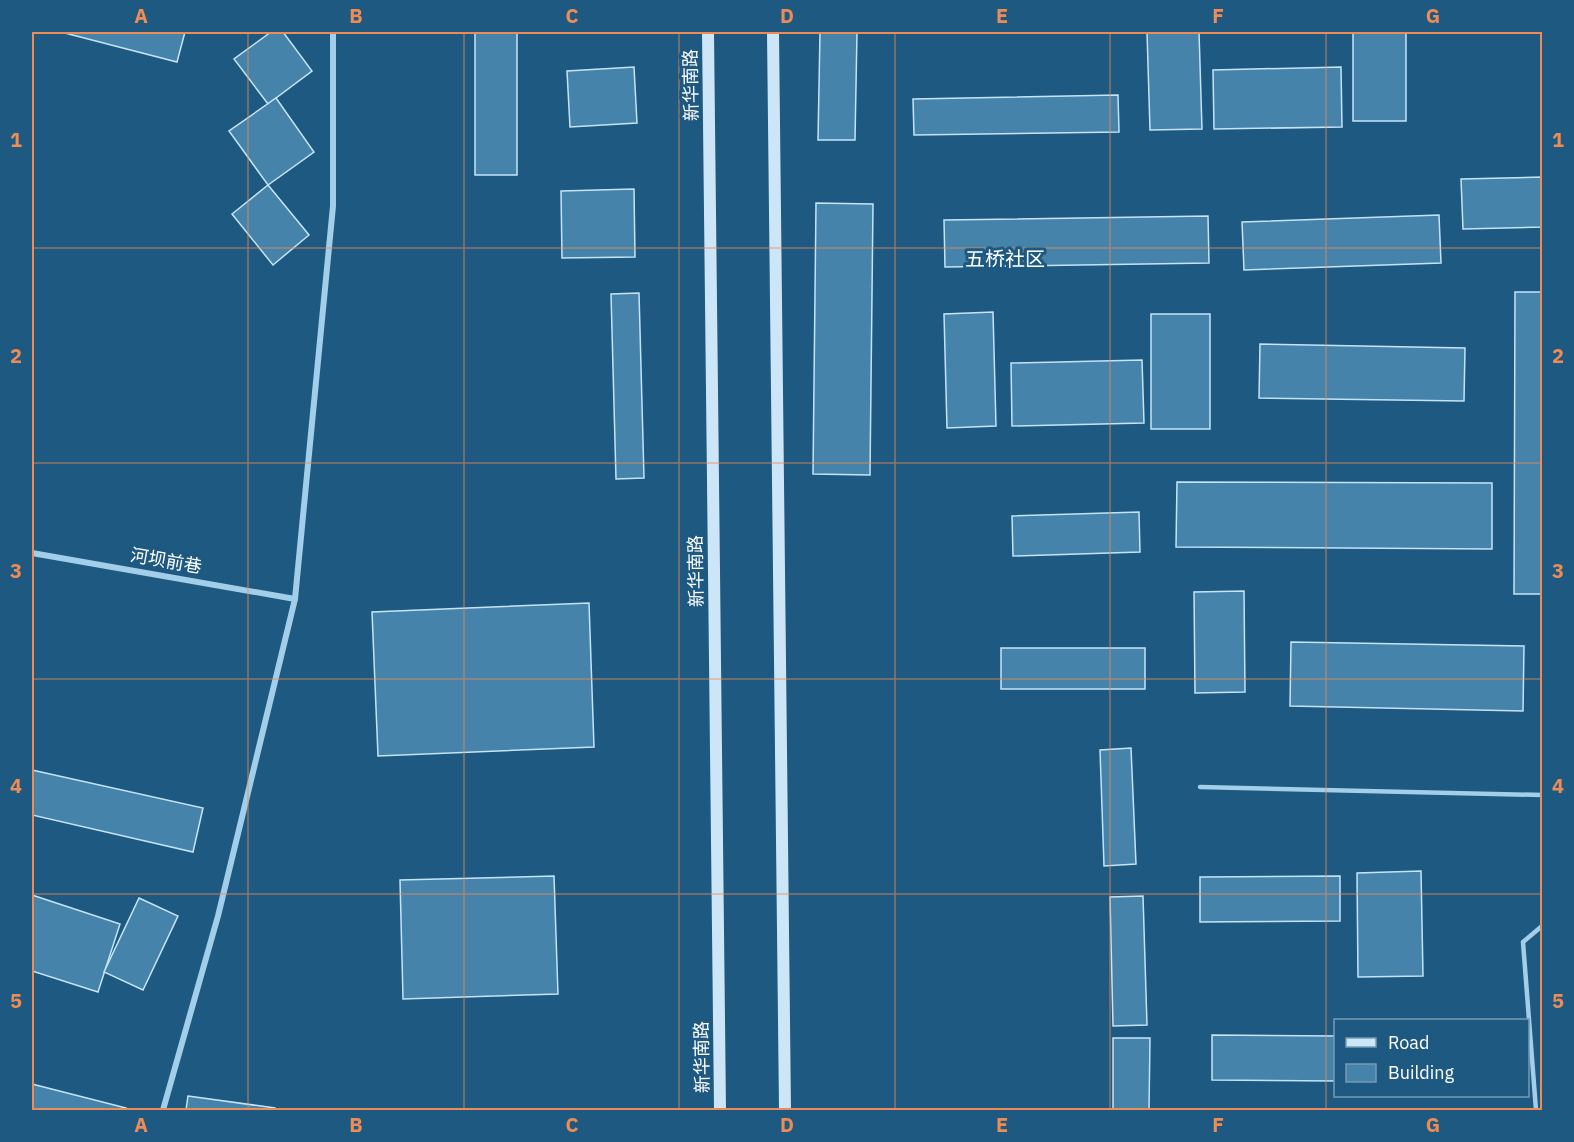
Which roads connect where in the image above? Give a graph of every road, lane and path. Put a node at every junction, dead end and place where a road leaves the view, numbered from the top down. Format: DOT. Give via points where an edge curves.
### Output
graph roads {
  1 [pos="333,32"];
  2 [pos="708,32"];
  3 [pos="773,32"];
  4 [pos="32,553"];
  5 [pos="295,599"];
  6 [pos="1200,787"];
  7 [pos="1542,795"];
  8 [pos="1542,926"];
  9 [pos="1529,1019"];
  10 [pos="1529,1020"];
  11 [pos="163,1110"];
  12 [pos="720,1110"];
  13 [pos="785,1110"];
  14 [pos="1536,1110"];
  1 -- 5 [label="street" via="333,206"];
  2 -- 12 [label="main road, 新华南路"];
  3 -- 13 [label="main road"];
  4 -- 5 [label="street, 河坝前巷"];
  5 -- 11 [label="street" via="218,916"];
  6 -- 7 [label="lane"];
  8 -- 9 [label="lane" via="1523,942"];
  10 -- 14 [label="lane"];
}
